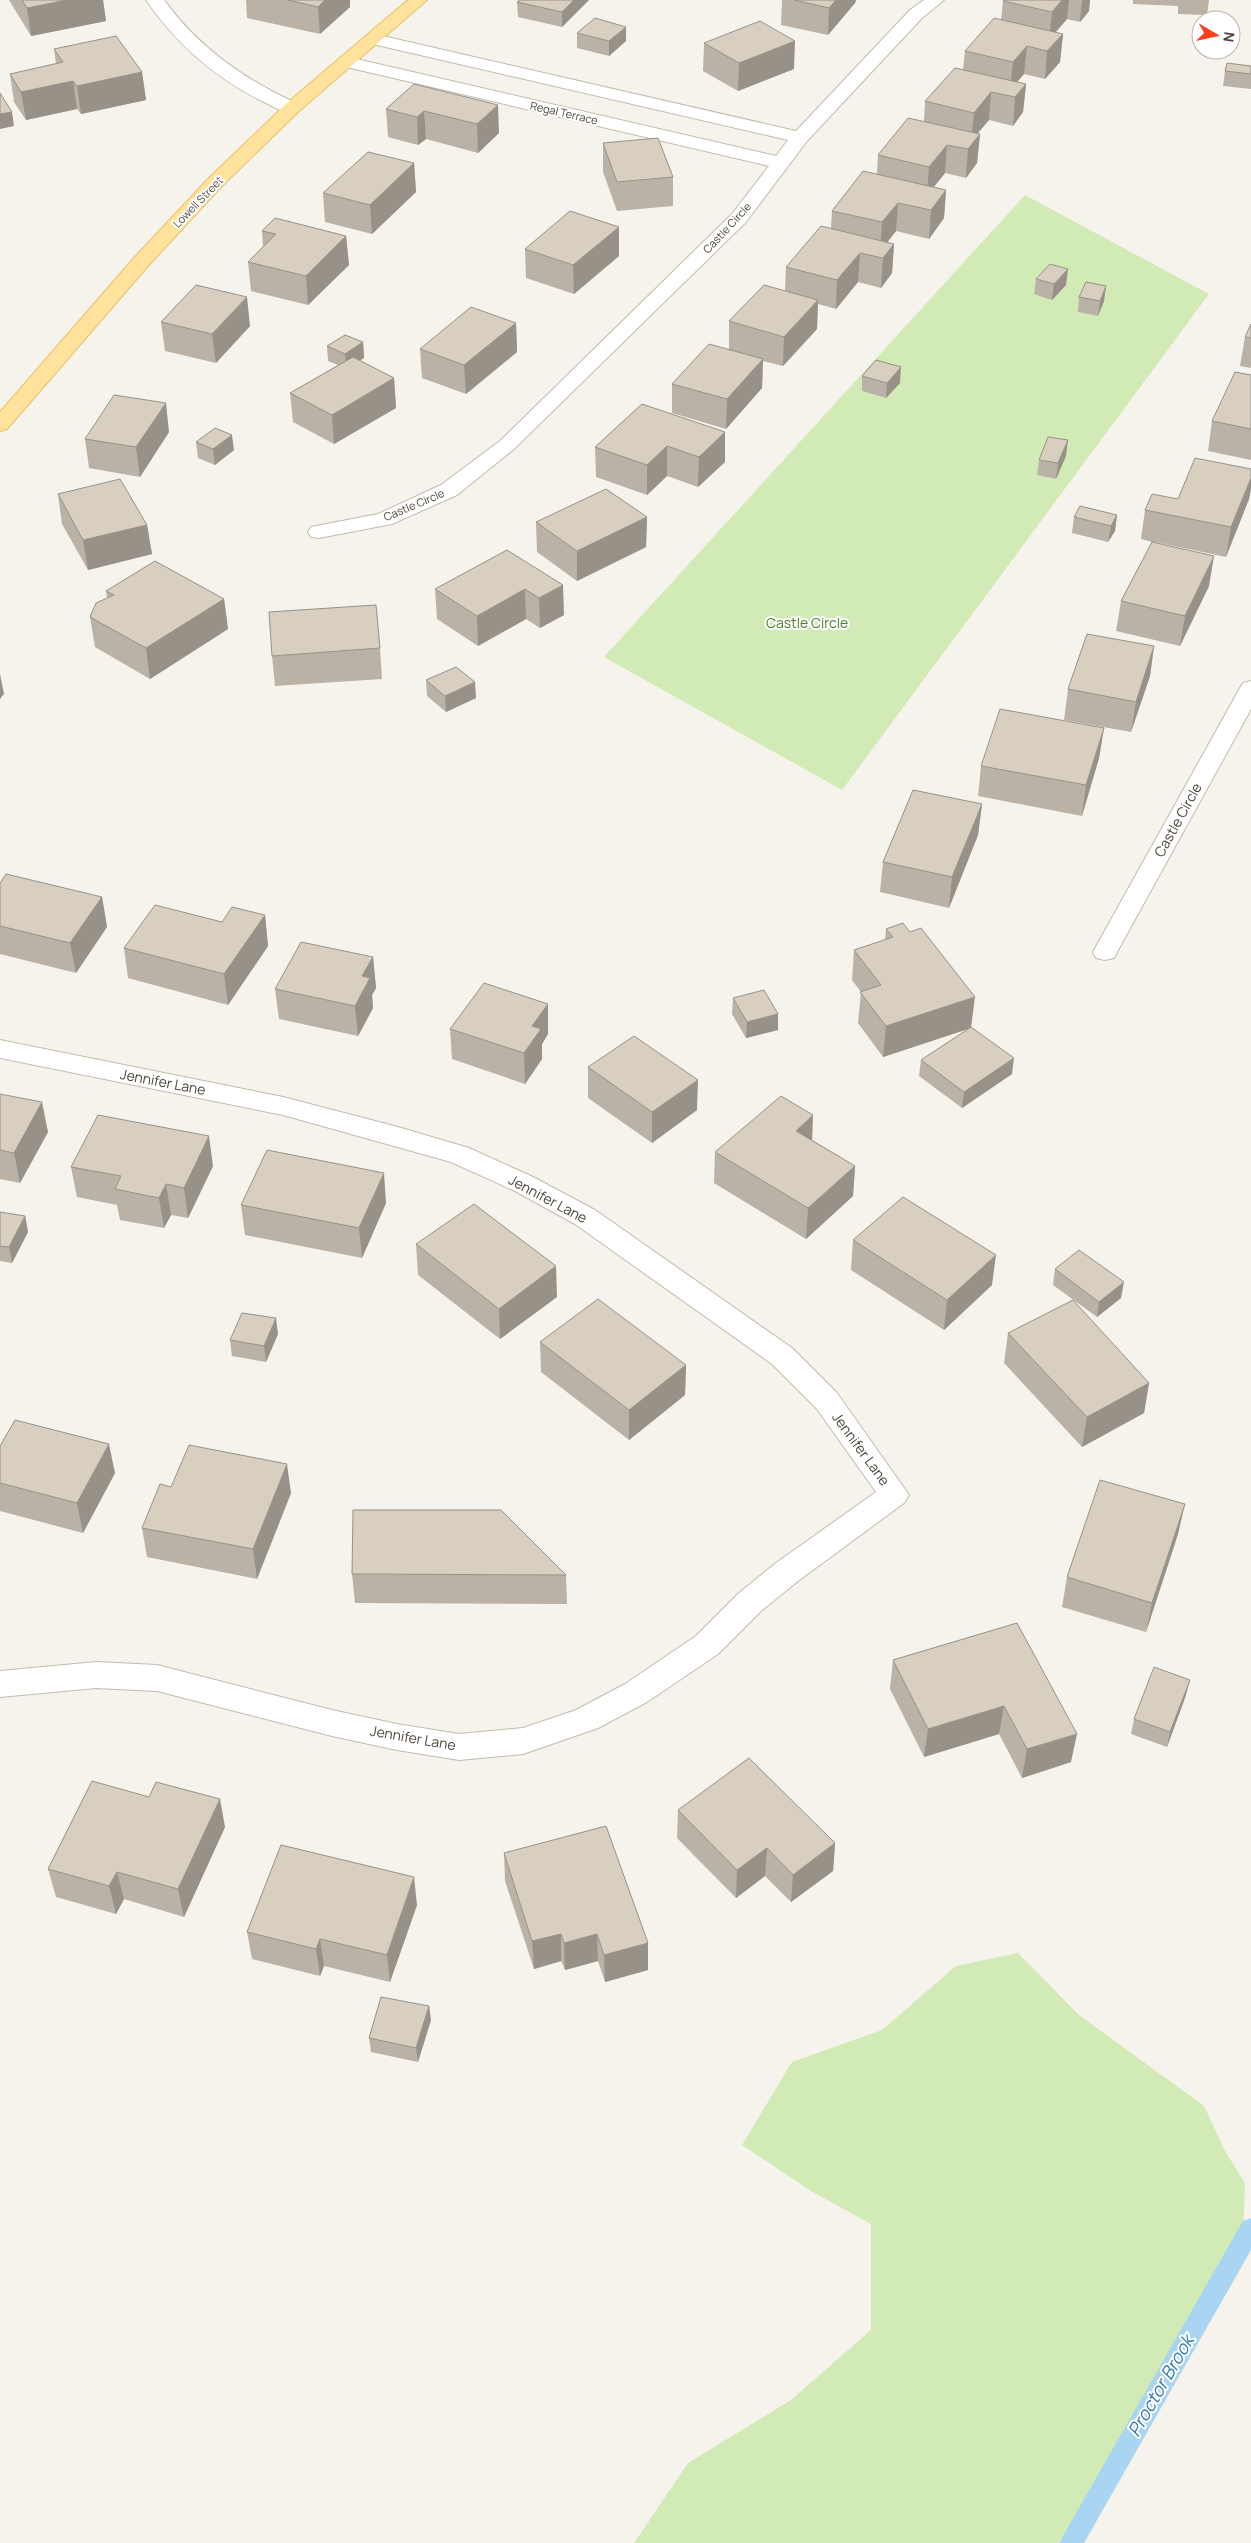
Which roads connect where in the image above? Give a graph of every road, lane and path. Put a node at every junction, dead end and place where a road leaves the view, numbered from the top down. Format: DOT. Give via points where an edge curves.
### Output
graph roads {
  1 [pos="155,0"];
  2 [pos="418,0"];
  3 [pos="935,0"];
  4 [pos="374,39"];
  5 [pos="348,62"];
  6 [pos="292,108"];
  7 [pos="800,138"];
  8 [pos="781,163"];
  9 [pos="0,425"];
  10 [pos="318,532"];
  11 [pos="1251,688"];
  12 [pos="1105,952"];
  13 [pos="0,1049"];
  14 [pos="0,1684"];
  1 -- 6 [label="street" via="169,21 209,62 252,90"];
  2 -- 4 [label="main road, Lowell Street"];
  3 -- 7 [label="street, Castle Circle" via="916,14"];
  4 -- 5 [label="main road, Lowell Street"];
  4 -- 7 [label="street"];
  5 -- 6 [label="main road, Lowell Street"];
  5 -- 8 [label="street, Regal Terrace"];
  6 -- 9 [label="main road, Lowell Street" via="149,253"];
  7 -- 8 [label="street, Castle Circle"];
  8 -- 10 [label="street, Castle Circle" via="740,218 492,456 449,490 384,519"];
  11 -- 12 [label="street, Castle Circle"];
  13 -- 14 [label="street, Jennifer Lane" via="282,1106 460,1155 524,1184 585,1217 782,1356 826,1401 894,1494 787,1572 750,1602 707,1645 636,1693 587,1719 523,1741 459,1747 406,1738 332,1723 157,1678 96,1675"];
}
